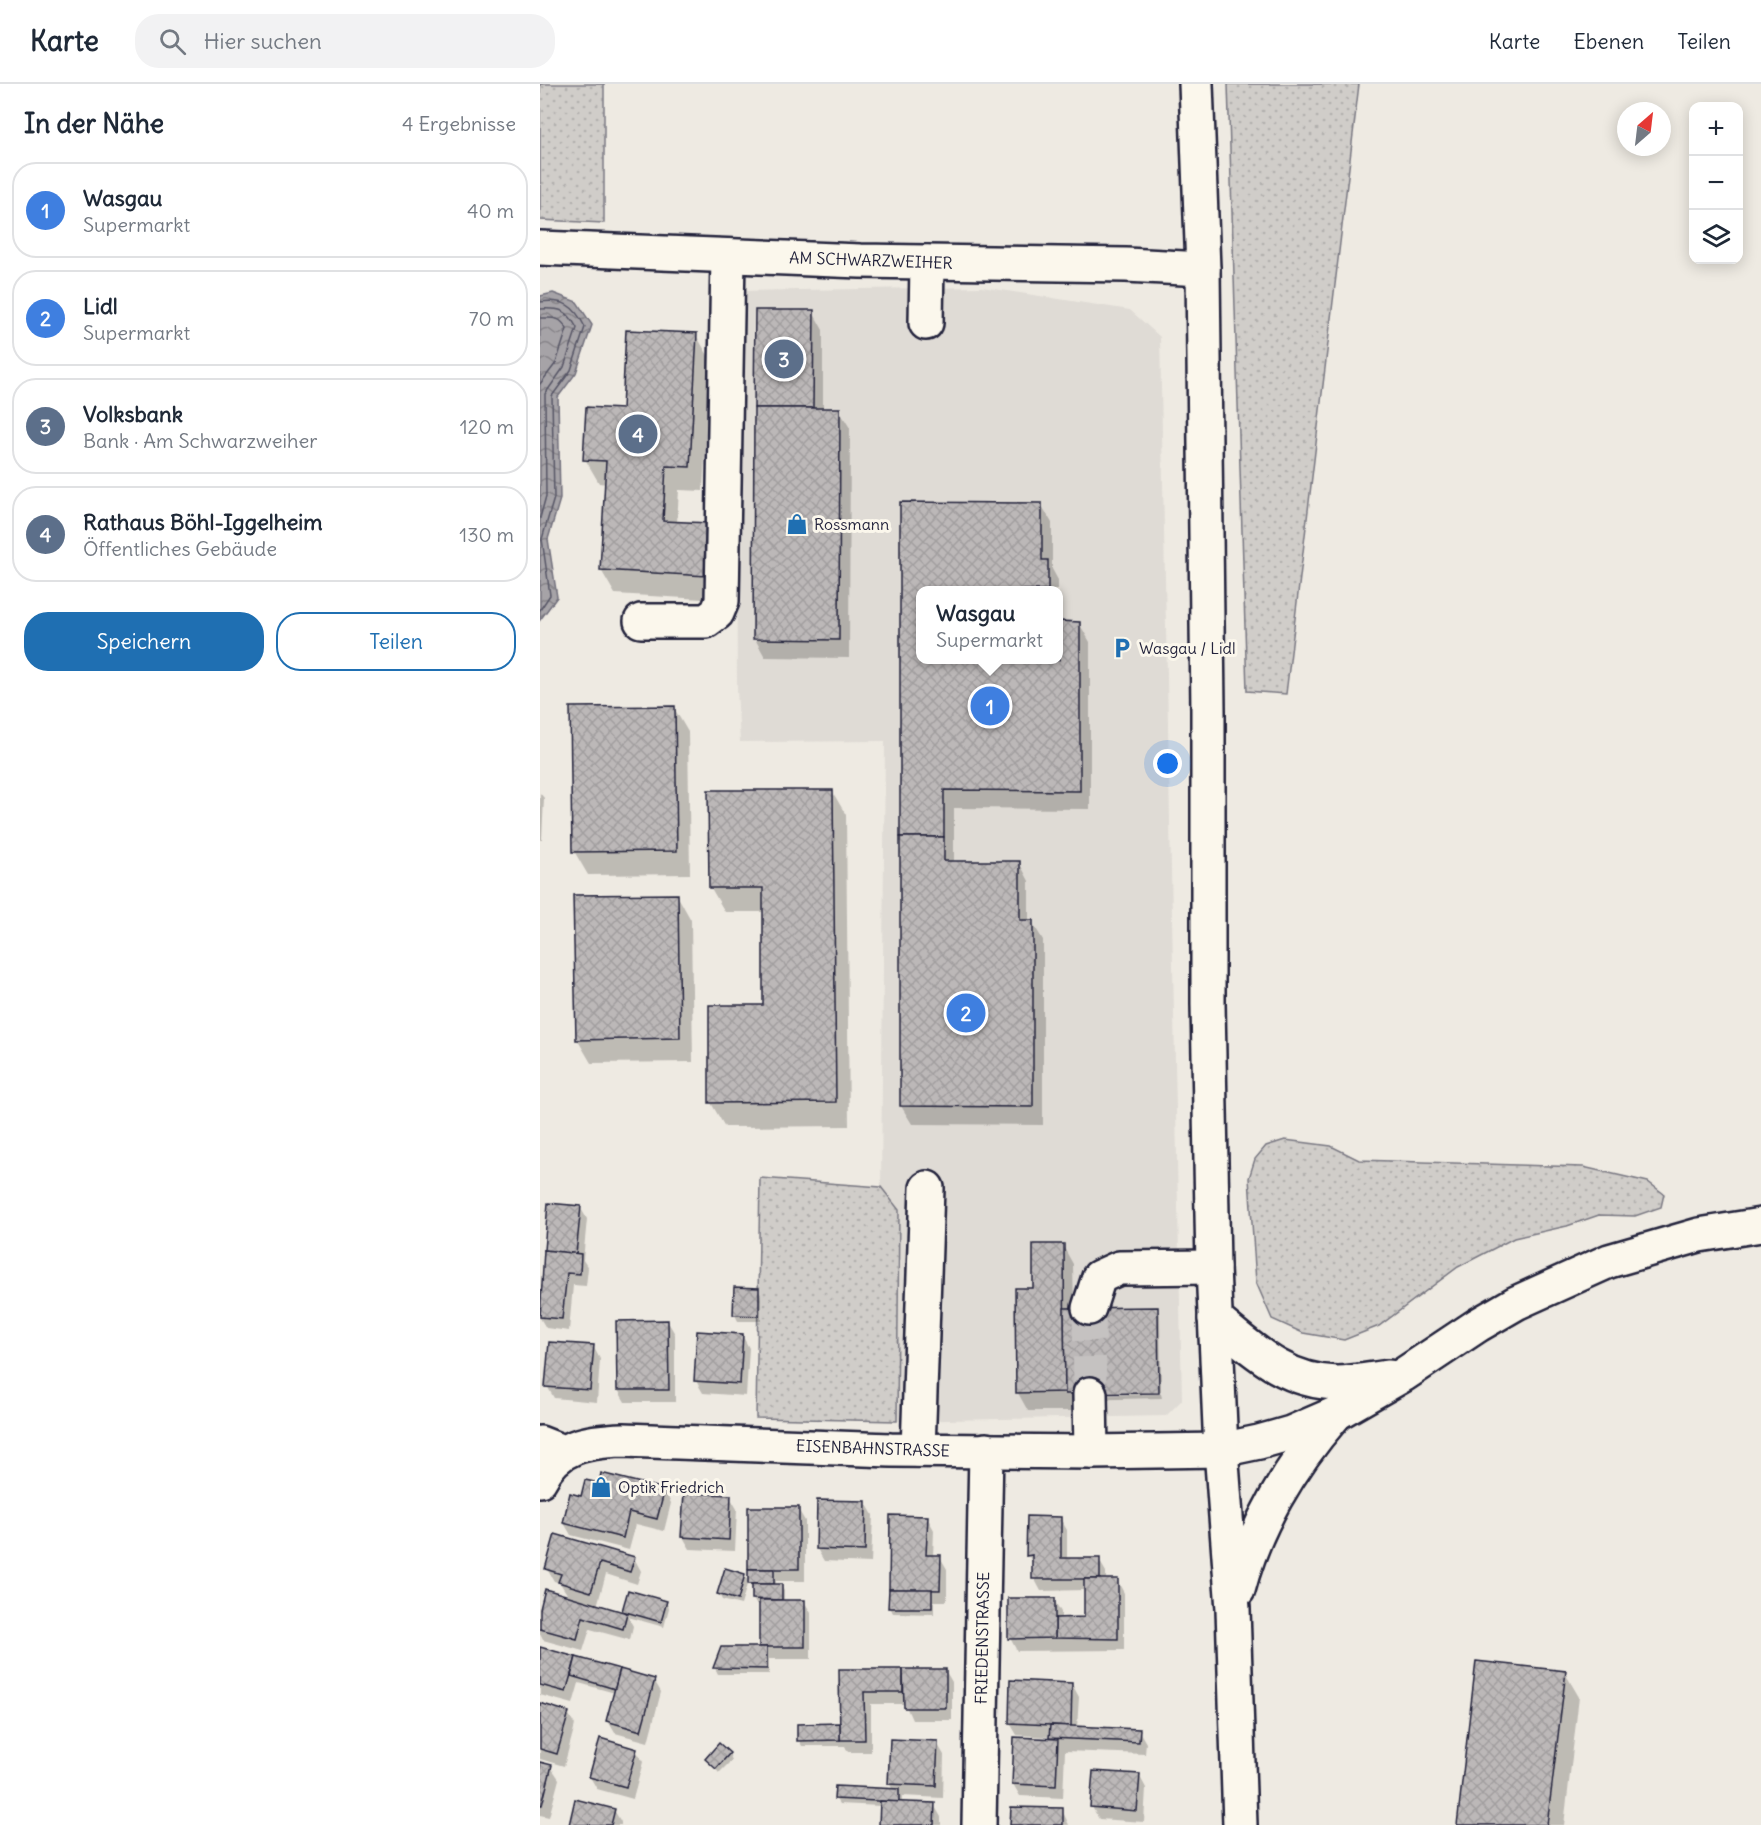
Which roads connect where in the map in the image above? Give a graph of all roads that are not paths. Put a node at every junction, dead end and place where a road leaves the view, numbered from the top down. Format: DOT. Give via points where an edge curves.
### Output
graph roads {
  1 [pos="1197,84"];
  2 [pos="540,248"];
  3 [pos="728,256"];
  4 [pos="927,262"];
  5 [pos="1203,269"];
  6 [pos="926,323"];
  7 [pos="641,621"];
  8 [pos="927,1188"];
  9 [pos="1761,1225"];
  10 [pos="1213,1267"];
  11 [pos="1089,1308"];
  12 [pos="1215,1319"];
  13 [pos="1402,1375"];
  14 [pos="1090,1394"];
  15 [pos="1335,1414"];
  16 [pos="551,1448"];
  17 [pos="918,1450"];
  18 [pos="986,1450"];
  19 [pos="1221,1450"];
  20 [pos="1091,1452"];
  21 [pos="540,1480"];
  22 [pos="1233,1609"];
  23 [pos="979,1825"];
  24 [pos="1240,1825"];
  1 -- 5 [label="main road"];
  2 -- 3 [label="main road, AM SCHWARZWEIHER"];
  3 -- 4 [label="main road, AM SCHWARZWEIHER"];
  3 -- 7 [label="main road" via="722,601 717,613 706,621"];
  4 -- 5 [label="main road, AM SCHWARZWEIHER"];
  4 -- 6 [label="main road"];
  5 -- 10 [label="main road"];
  8 -- 17 [label="main road"];
  9 -- 13 [label="main road, EISENBAHNSTRASSE" via="1699,1235 1609,1261 1516,1303"];
  10 -- 11 [label="main road" via="1119,1268 1099,1277"];
  10 -- 12 [label="main road"];
  12 -- 13 [label="main road" via="1264,1359 1309,1379 1338,1383"];
  12 -- 19 [label="main road"];
  13 -- 15 [label="main road, EISENBAHNSTRASSE"];
  14 -- 20 [label="main road"];
  15 -- 19 [label="main road, EISENBAHNSTRASSE" via="1291,1433"];
  15 -- 22 [label="main road" via="1297,1465 1255,1538"];
  16 -- 17 [label="main road, EISENBAHNSTRASSE" via="624,1440"];
  16 -- 21 [label="main road, EISENBAHNSTRASSE"];
  17 -- 18 [label="main road, EISENBAHNSTRASSE"];
  18 -- 20 [label="main road, EISENBAHNSTRASSE"];
  18 -- 23 [label="main road, FRIEDENSTRASSE"];
  19 -- 20 [label="main road, EISENBAHNSTRASSE"];
  19 -- 22 [label="main road"];
  22 -- 24 [label="main road"];
}
